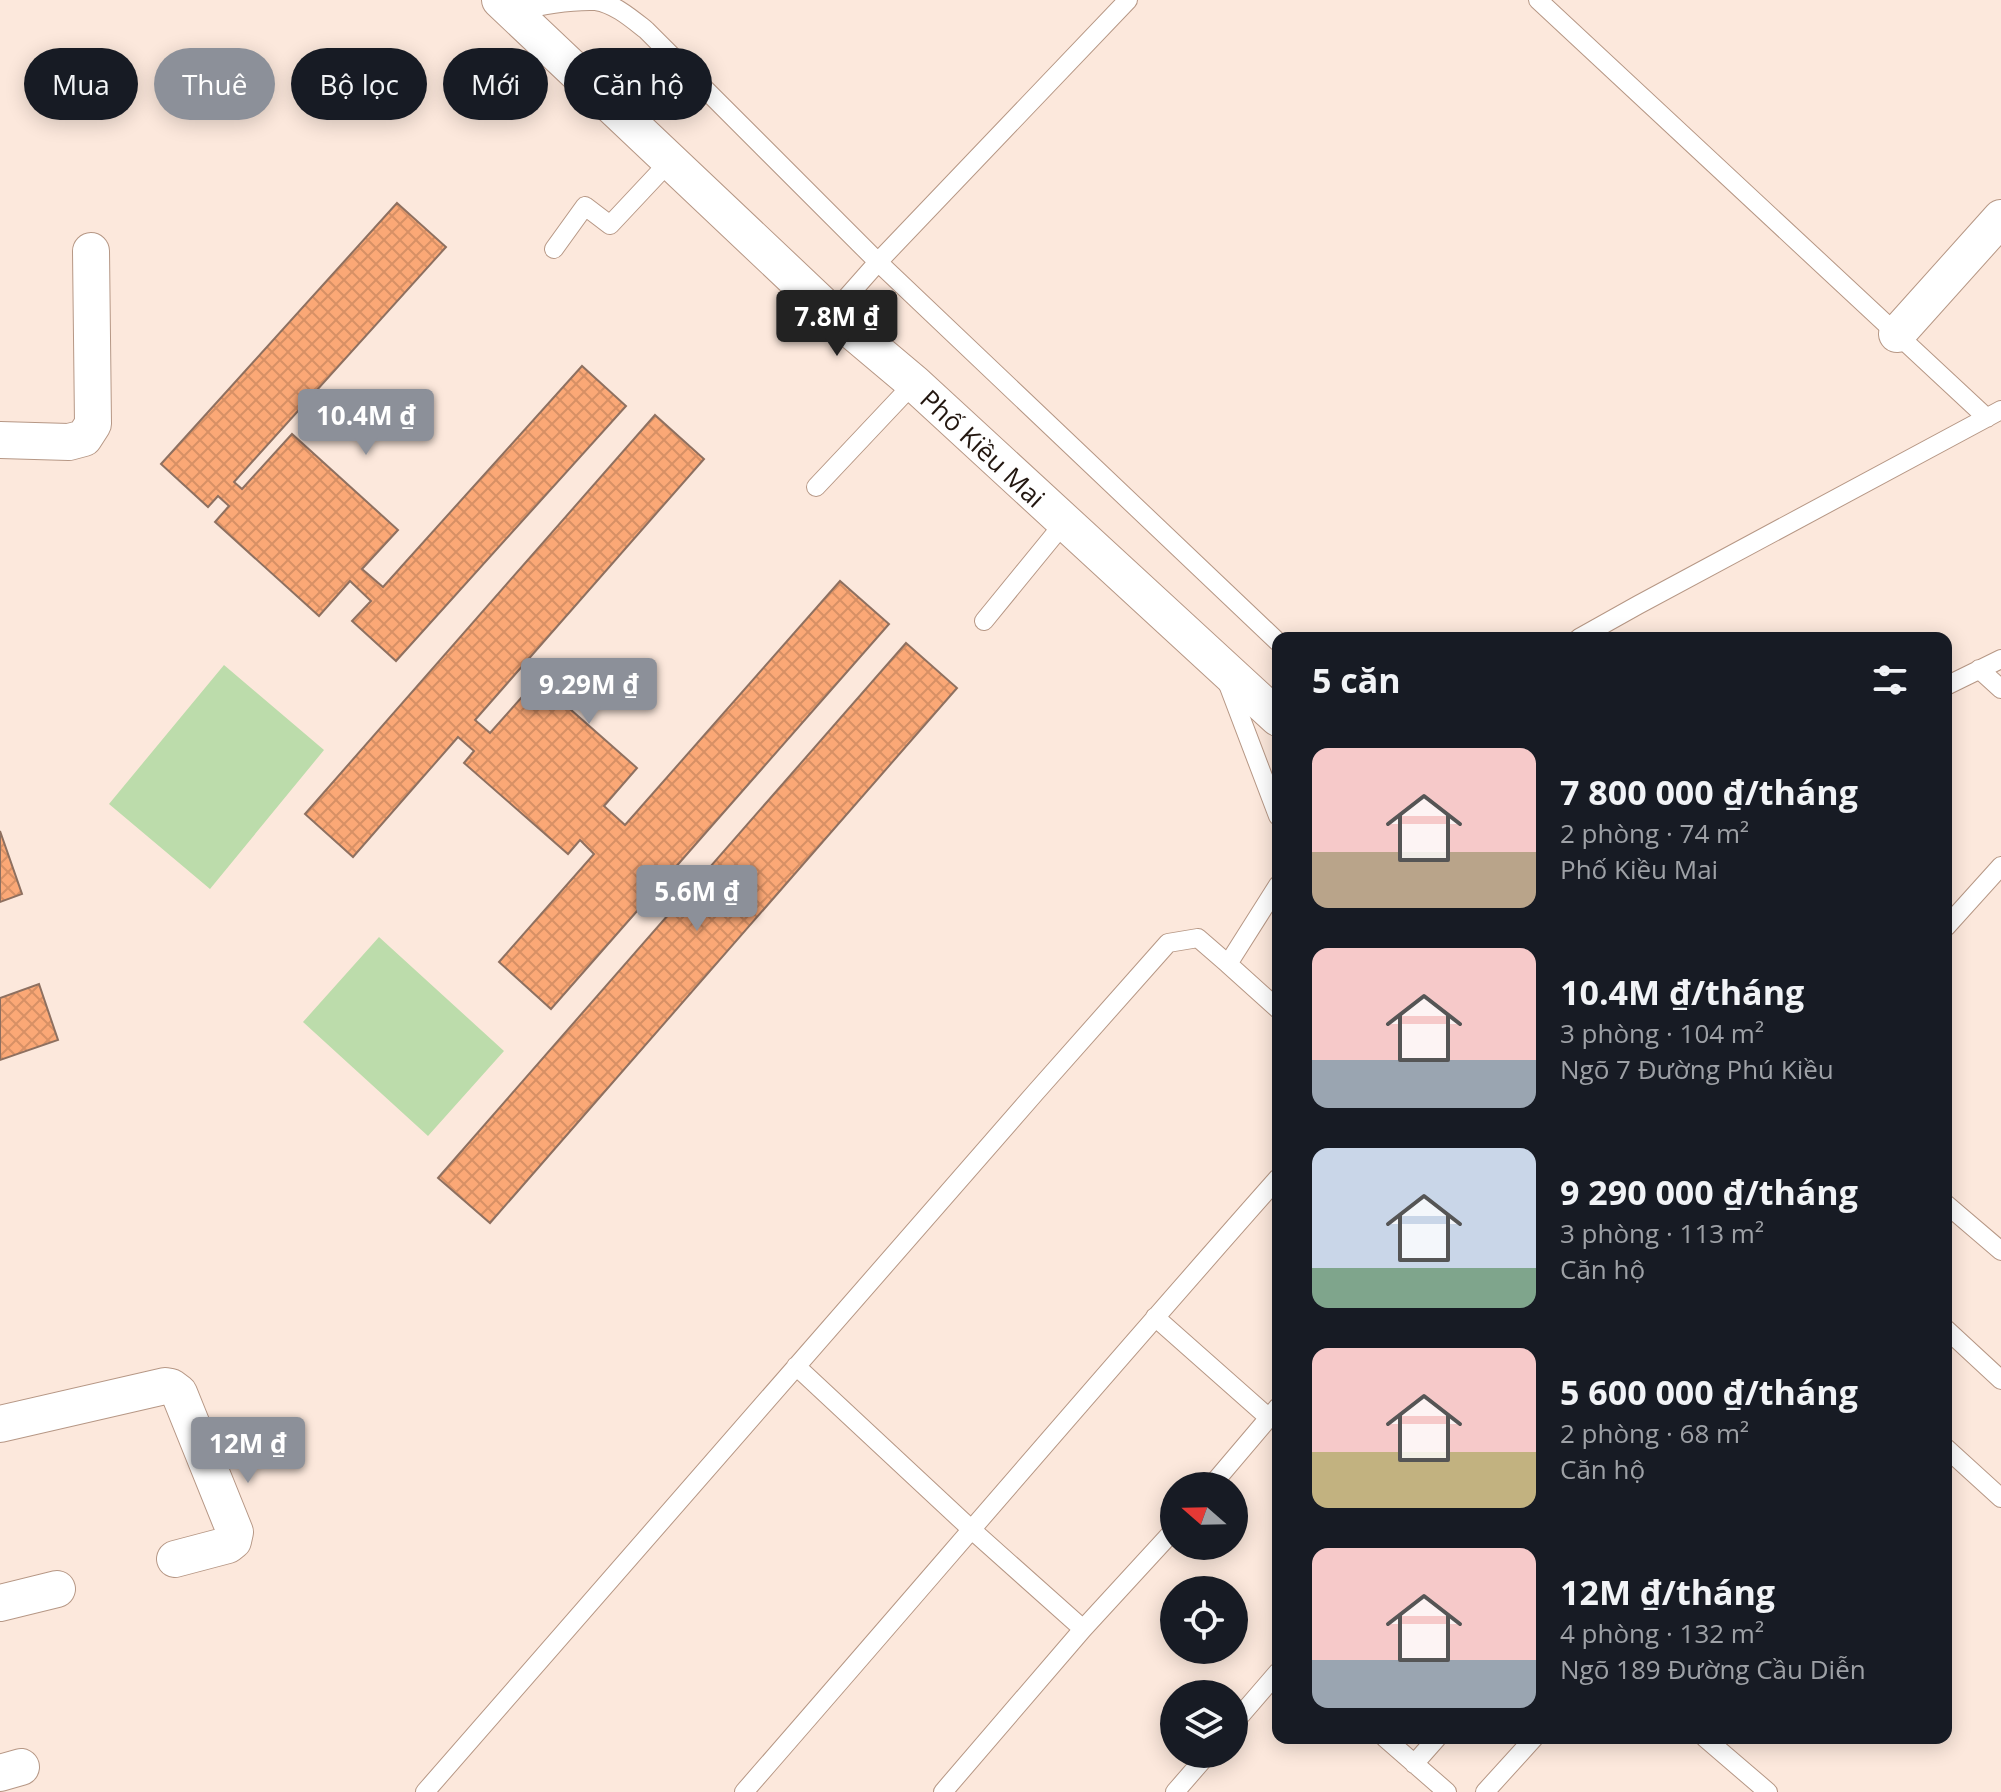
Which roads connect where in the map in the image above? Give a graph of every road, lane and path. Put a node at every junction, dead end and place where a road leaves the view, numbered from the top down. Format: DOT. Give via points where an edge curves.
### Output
graph roads {
  1 [pos="1128,0"];
  2 [pos="1538,0"];
  3 [pos="506,6"];
  4 [pos="670,161"];
  5 [pos="2001,218"];
  6 [pos="554,249"];
  7 [pos="91,251"];
  8 [pos="878,262"];
  9 [pos="832,314"];
  10 [pos="1897,334"];
  11 [pos="914,383"];
  12 [pos="1994,414"];
  13 [pos="0,440"];
  14 [pos="816,487"];
  15 [pos="1064,523"];
  16 [pos="984,621"];
  17 [pos="1590,632"];
  18 [pos="1272,636"];
  19 [pos="2001,659"];
  20 [pos="1220,665"];
  21 [pos="1979,669"];
  22 [pos="1952,683"];
  23 [pos="2001,689"];
  24 [pos="1272,713"];
  25 [pos="1272,800"];
  26 [pos="2001,866"];
  27 [pos="1272,894"];
  28 [pos="1952,920"];
  29 [pos="1228,964"];
  30 [pos="1272,1004"];
  31 [pos="1272,1185"];
  32 [pos="1952,1209"];
  33 [pos="2001,1251"];
  34 [pos="1155,1317"];
  35 [pos="1952,1335"];
  36 [pos="796,1366"];
  37 [pos="2001,1380"];
  38 [pos="1272,1411"];
  39 [pos="1272,1413"];
  40 [pos="0,1424"];
  41 [pos="1952,1453"];
  42 [pos="1223,1472"];
  43 [pos="2001,1498"];
  44 [pos="972,1530"];
  45 [pos="1160,1545"];
  46 [pos="175,1559"];
  47 [pos="57,1589"];
  48 [pos="0,1603"];
  49 [pos="1083,1629"];
  50 [pos="1272,1679"];
  51 [pos="1248,1707"];
  52 [pos="1392,1744"];
  53 [pos="1432,1744"];
  54 [pos="1529,1744"];
  55 [pos="1712,1744"];
  56 [pos="1414,1764"];
  57 [pos="1196,1768"];
  58 [pos="425,1792"];
  59 [pos="744,1792"];
  60 [pos="943,1792"];
  61 [pos="1175,1792"];
  62 [pos="1447,1792"];
  63 [pos="1485,1792"];
  64 [pos="1768,1792"];
  1 -- 8 [label="lane"];
  2 -- 10 [label="lane"];
  3 -- 4 [label="street, Phố Kiều Mai"];
  3 -- 8 [label="lane" via="597,1 624,13"];
  4 -- 6 [label="lane" via="610,225 585,206"];
  4 -- 9 [label="street, Phố Kiều Mai"];
  5 -- 10 [label="street"];
  7 -- 13 [label="street" via="93,424 84,438 69,442"];
  8 -- 9 [label="lane"];
  8 -- 18 [label="lane"];
  9 -- 11 [label="street, Phố Kiều Mai"];
  10 -- 12 [label="lane"];
  11 -- 14 [label="lane"];
  11 -- 15 [label="street, Phố Kiều Mai"];
  12 -- 17 [label="lane"];
  15 -- 16 [label="lane"];
  15 -- 20 [label="street, Phố Kiều Mai"];
  19 -- 21 [label="lane"];
  20 -- 24 [label="street, Phố Kiều Mai"];
  20 -- 25 [label="lane, Phố Kiều Mai"];
  21 -- 22 [label="lane"];
  21 -- 23 [label="lane"];
  26 -- 28 [label="lane"];
  27 -- 29 [label="lane"];
  29 -- 30 [label="lane"];
  29 -- 36 [label="lane" via="1198,938 1168,943"];
  31 -- 34 [label="lane"];
  32 -- 33 [label="lane"];
  34 -- 38 [label="lane"];
  34 -- 44 [label="lane"];
  35 -- 37 [label="lane"];
  36 -- 44 [label="lane"];
  36 -- 58 [label="lane"];
  39 -- 42 [label="lane"];
  40 -- 46 [label="street" via="165,1386 179,1393 235,1532 228,1545"];
  41 -- 43 [label="lane"];
  44 -- 49 [label="lane"];
  44 -- 59 [label="lane"];
  45 -- 49 [label="lane"];
  47 -- 48 [label="street"];
  49 -- 60 [label="lane"];
  50 -- 51 [label="lane"];
  52 -- 56 [label="lane"];
  53 -- 56 [label="lane"];
  54 -- 63 [label="lane"];
  55 -- 64 [label="lane"];
  56 -- 62 [label="lane"];
  57 -- 61 [label="lane"];
}
